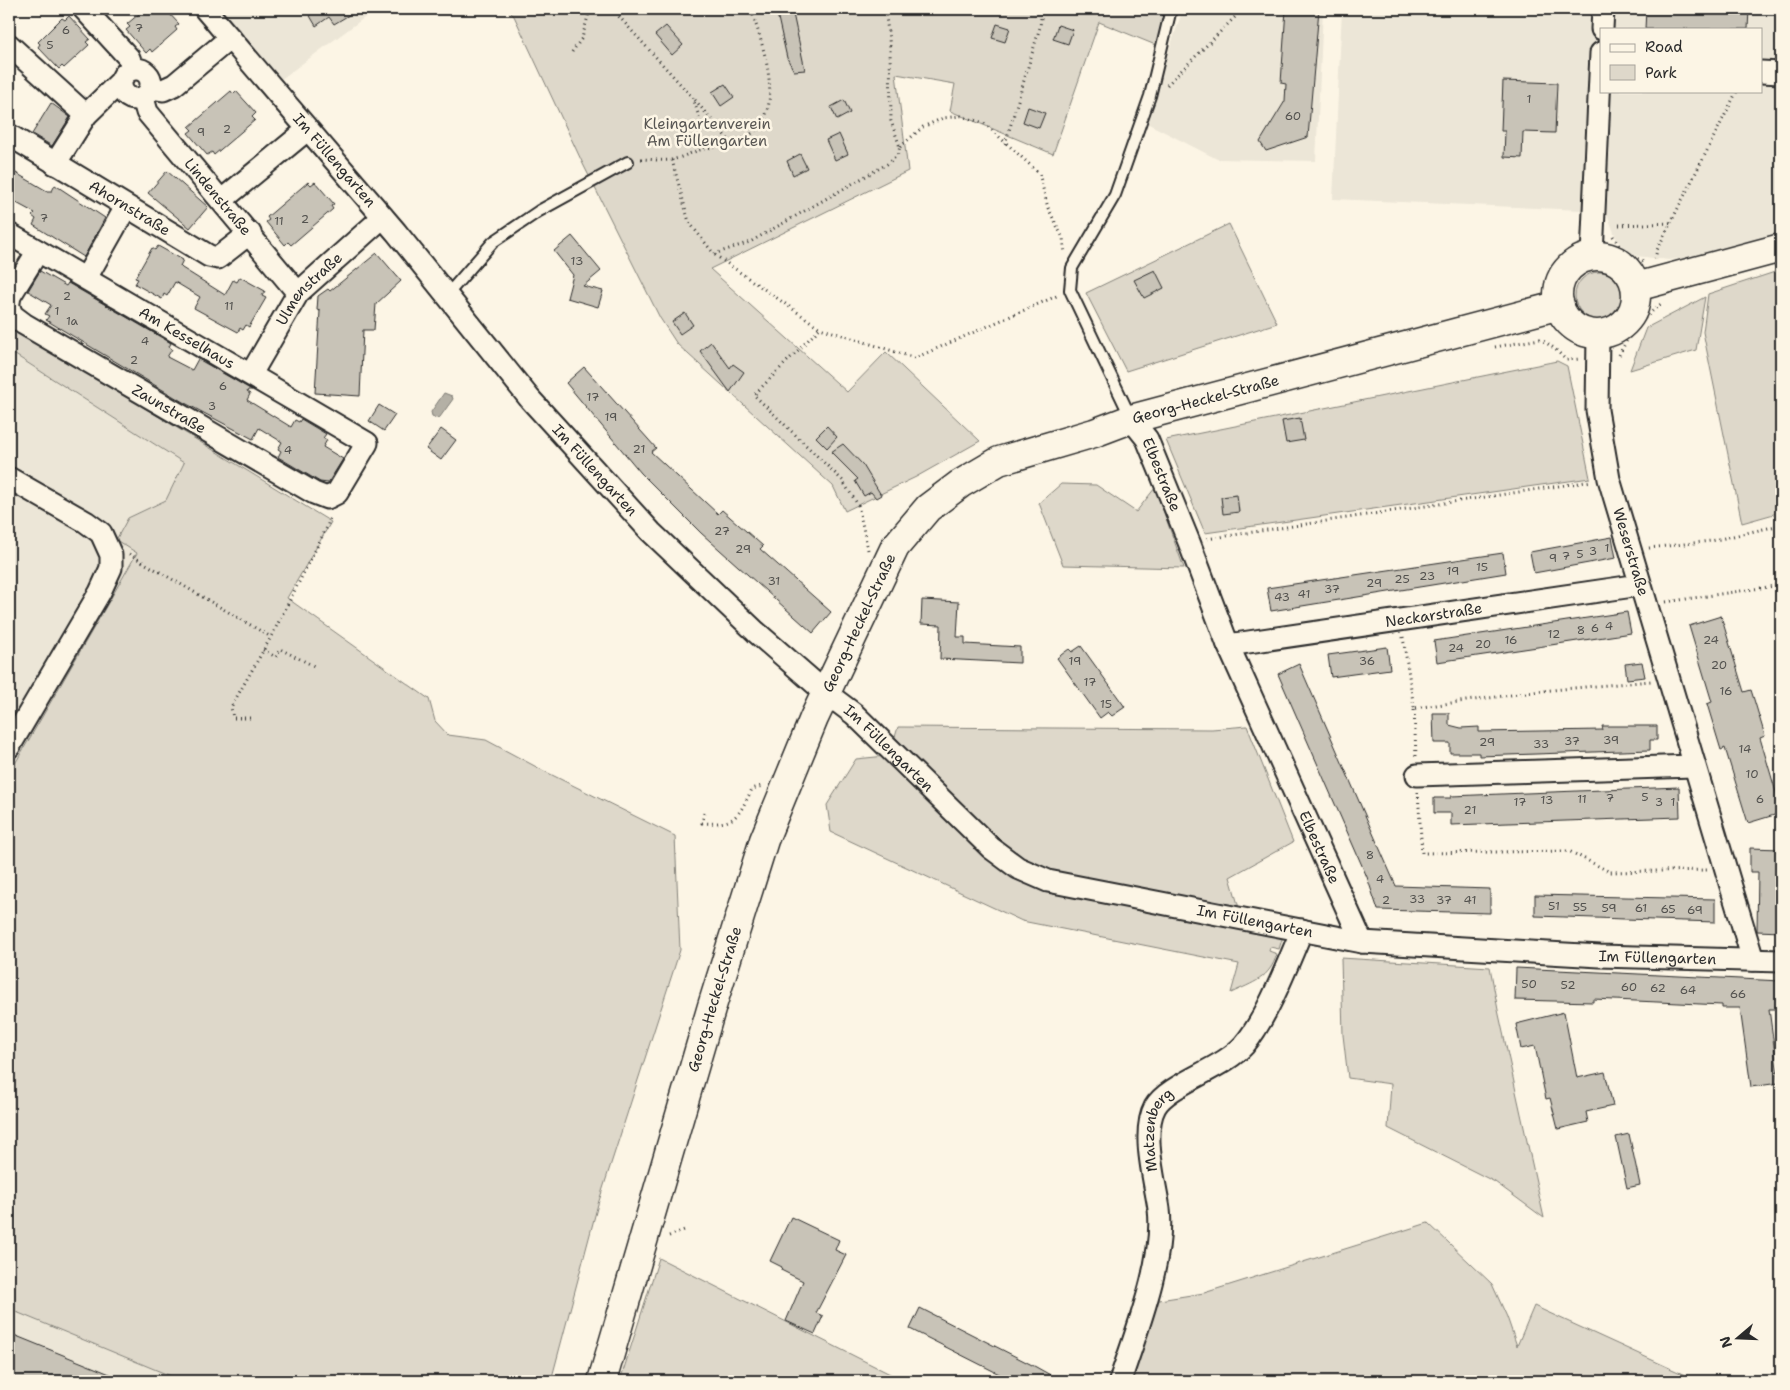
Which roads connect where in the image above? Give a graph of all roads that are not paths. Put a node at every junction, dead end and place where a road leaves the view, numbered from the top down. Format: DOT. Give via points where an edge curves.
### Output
graph roads {
  1 [pos="84,9"];
  2 [pos="205,9"];
  3 [pos="1171,9"];
  4 [pos="1603,9"];
  5 [pos="1602,28"];
  6 [pos="230,38"];
  7 [pos="9,46"];
  8 [pos="1762,72"];
  9 [pos="1781,73"];
  10 [pos="127,75"];
  11 [pos="1600,85"];
  12 [pos="147,93"];
  13 [pos="86,115"];
  14 [pos="307,130"];
  15 [pos="9,135"];
  16 [pos="628,162"];
  17 [pos="56,164"];
  18 [pos="222,200"];
  19 [pos="126,207"];
  20 [pos="383,217"];
  21 [pos="9,234"];
  22 [pos="250,234"];
  23 [pos="1781,248"];
  24 [pos="38,251"];
  25 [pos="1592,256"];
  26 [pos="86,278"];
  27 [pos="1636,287"];
  28 [pos="298,294"];
  29 [pos="447,296"];
  30 [pos="9,302"];
  31 [pos="1560,304"];
  32 [pos="9,307"];
  33 [pos="1598,335"];
  34 [pos="251,374"];
  35 [pos="1131,419"];
  36 [pos="367,443"];
  37 [pos="9,478"];
  38 [pos="1640,585"];
  39 [pos="1228,645"];
  40 [pos="826,692"];
  41 [pos="9,748"];
  42 [pos="1694,766"];
  43 [pos="1417,776"];
  44 [pos="1302,930"];
  45 [pos="1362,942"];
  46 [pos="1753,960"];
  47 [pos="1781,961"];
  48 [pos="602,1381"];
  49 [pos="1120,1381"];
  1 -- 10 [label="street" via="129,58"];
  2 -- 6 [label="street, Im Füllengarten"];
  3 -- 35 [label="lane, Elbestraße" via="1150,96 1115,195 1072,268 1070,290"];
  4 -- 5 [label="street"];
  6 -- 12 [label="street" via="174,85"];
  6 -- 14 [label="street, Im Füllengarten"];
  7 -- 13 [label="street"];
  8 -- 9 [label="street"];
  10 -- 12 [label="street" via="122,90 127,97 134,100"];
  10 -- 13 [label="street"];
  11 -- 25 [label="street"];
  12 -- 18 [label="street, Lindenstraße" via="146,112"];
  13 -- 17 [label="street"];
  14 -- 18 [label="street"];
  14 -- 20 [label="street, Im Füllengarten"];
  15 -- 17 [label="street, Ahornstraße"];
  16 -- 29 [label="lane" via="539,211 493,242"];
  17 -- 19 [label="street, Ahornstraße"];
  18 -- 22 [label="street, Lindenstraße"];
  19 -- 22 [label="street, Ahornstraße" via="209,256 218,258"];
  19 -- 26 [label="street"];
  20 -- 28 [label="street, Ulmenstraße"];
  20 -- 29 [label="street, Im Füllengarten"];
  21 -- 24 [label="street, Am Kesselhaus"];
  22 -- 28 [label="street, Lindenstraße"];
  23 -- 27 [label="street"];
  24 -- 26 [label="street, Am Kesselhaus"];
  24 -- 30 [label="street"];
  25 -- 27 [label="street" via="1607,257 1620,263"];
  25 -- 31 [label="street" via="1569,267 1558,291"];
  26 -- 34 [label="street, Am Kesselhaus"];
  27 -- 33 [label="street" via="1632,314 1623,325"];
  28 -- 34 [label="street, Ulmenstraße"];
  29 -- 40 [label="street, Im Füllengarten" via="524,392 651,532 756,632"];
  31 -- 33 [label="street" via="1564,316 1573,326"];
  31 -- 35 [label="street, Georg-Heckel-Straße"];
  32 -- 36 [label="street, Zaunstraße" via="12,315 41,335 314,494 327,498 337,493"];
  33 -- 38 [label="street, Weserstraße" via="1597,410 1609,479"];
  34 -- 36 [label="street, Am Kesselhaus"];
  35 -- 39 [label="street, Elbestraße" via="1147,439"];
  35 -- 40 [label="street, Georg-Heckel-Straße" via="999,461 928,508 895,547"];
  37 -- 41 [label="street" via="101,533 107,544 111,568"];
  38 -- 39 [label="street, Neckarstraße"];
  38 -- 42 [label="street, Weserstraße"];
  39 -- 45 [label="street, Elbestraße"];
  40 -- 44 [label="street, Im Füllengarten" via="854,714 991,848 1018,868 1048,881"];
  40 -- 48 [label="street, Georg-Heckel-Straße" via="764,840"];
  42 -- 43 [label="street"];
  42 -- 46 [label="street, Weserstraße"];
  44 -- 45 [label="street, Im Füllengarten"];
  44 -- 49 [label="street, Matzenberg" via="1278,986 1244,1045 1227,1060 1167,1093 1154,1108 1150,1140 1161,1233 1152,1277"];
  45 -- 46 [label="street, Im Füllengarten" via="1600,956"];
  46 -- 47 [label="street, Im Füllengarten"];
}
